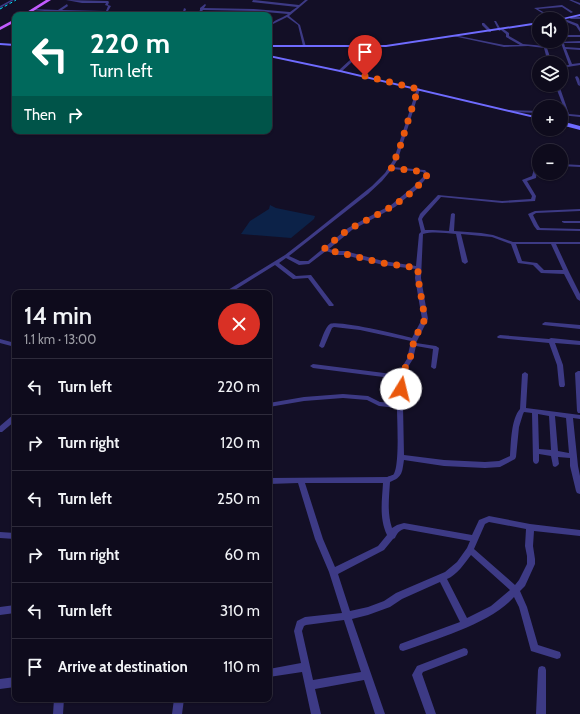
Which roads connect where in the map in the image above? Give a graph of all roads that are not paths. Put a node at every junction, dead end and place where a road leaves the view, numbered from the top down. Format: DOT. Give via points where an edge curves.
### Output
graph roads {
  1 [pos="13,0"];
  2 [pos="49,0"];
  3 [pos="67,0"];
  4 [pos="307,0"];
  5 [pos="570,0"];
  6 [pos="253,1"];
  7 [pos="0,2"];
  8 [pos="7,3"];
  9 [pos="205,4"];
  10 [pos="580,4"];
  11 [pos="67,5"];
  12 [pos="76,6"];
  13 [pos="298,6"];
  14 [pos="0,7"];
  15 [pos="185,9"];
  16 [pos="201,9"];
  17 [pos="32,10"];
  18 [pos="260,10"];
  19 [pos="57,11"];
  20 [pos="72,11"];
  21 [pos="83,11"];
  22 [pos="107,11"];
  23 [pos="29,12"];
  24 [pos="126,12"];
  25 [pos="184,12"];
  26 [pos="200,12"];
  27 [pos="290,12"];
  28 [pos="542,12"];
  29 [pos="572,12"];
  30 [pos="580,15"];
  31 [pos="287,16"];
  32 [pos="568,18"];
  33 [pos="571,18"];
  34 [pos="580,18"];
  35 [pos="568,21"];
  36 [pos="12,22"];
  37 [pos="495,22"];
  38 [pos="272,24"];
  39 [pos="483,24"];
  40 [pos="532,24"];
  41 [pos="579,26"];
  42 [pos="0,29"];
  43 [pos="501,30"];
  44 [pos="490,31"];
  45 [pos="580,31"];
  46 [pos="454,36"];
  47 [pos="568,36"];
  48 [pos="580,36"];
  49 [pos="580,42"];
  50 [pos="568,43"];
  51 [pos="0,44"];
  52 [pos="12,45"];
  53 [pos="272,46"];
  54 [pos="305,46"];
  55 [pos="528,46"];
  56 [pos="532,46"];
  57 [pos="371,47"];
  58 [pos="564,48"];
  59 [pos="580,49"];
  60 [pos="272,57"];
  61 [pos="580,64"];
  62 [pos="568,66"];
  63 [pos="571,66"];
  64 [pos="340,70"];
  65 [pos="577,77"];
  66 [pos="580,85"];
  67 [pos="418,89"];
  68 [pos="510,111"];
  69 [pos="532,112"];
  70 [pos="568,115"];
  71 [pos="532,116"];
  72 [pos="580,116"];
  73 [pos="568,125"];
  74 [pos="580,128"];
  75 [pos="568,165"];
  76 [pos="580,166"];
  77 [pos="391,168"];
  78 [pos="532,178"];
  79 [pos="580,210"];
  80 [pos="453,214"];
  81 [pos="564,222"];
  82 [pos="580,222"];
  83 [pos="580,230"];
  84 [pos="423,232"];
  85 [pos="451,232"];
  86 [pos="458,233"];
  87 [pos="513,243"];
  88 [pos="553,243"];
  89 [pos="580,243"];
  90 [pos="324,249"];
  91 [pos="285,256"];
  92 [pos="275,262"];
  93 [pos="465,262"];
  94 [pos="418,268"];
  95 [pos="566,272"];
  96 [pos="231,290"];
  97 [pos="580,300"];
  98 [pos="331,304"];
  99 [pos="545,324"];
  100 [pos="580,327"];
  101 [pos="500,337"];
  102 [pos="551,340"];
  103 [pos="0,341"];
  104 [pos="414,342"];
  105 [pos="580,343"];
  106 [pos="12,344"];
  107 [pos="322,346"];
  108 [pos="313,366"];
  109 [pos="434,367"];
  110 [pos="578,373"];
  111 [pos="525,374"];
  112 [pos="402,377"];
  113 [pos="562,385"];
  114 [pos="272,404"];
  115 [pos="400,406"];
  116 [pos="523,410"];
  117 [pos="535,411"];
  118 [pos="580,411"];
  119 [pos="552,413"];
  120 [pos="569,415"];
  121 [pos="580,417"];
  122 [pos="12,420"];
  123 [pos="0,430"];
  124 [pos="536,451"];
  125 [pos="554,454"];
  126 [pos="573,456"];
  127 [pos="401,457"];
  128 [pos="536,461"];
  129 [pos="555,464"];
  130 [pos="301,480"];
  131 [pos="387,480"];
  132 [pos="272,481"];
  133 [pos="580,491"];
  134 [pos="530,528"];
  135 [pos="580,533"];
  136 [pos="0,535"];
  137 [pos="12,536"];
  138 [pos="392,536"];
  139 [pos="475,539"];
  140 [pos="470,550"];
  141 [pos="333,572"];
  142 [pos="442,578"];
  143 [pos="516,591"];
  144 [pos="12,609"];
  145 [pos="0,611"];
  146 [pos="347,616"];
  147 [pos="466,624"];
  148 [pos="404,647"];
  149 [pos="464,652"];
  150 [pos="557,655"];
  151 [pos="306,668"];
  152 [pos="542,670"];
  153 [pos="272,673"];
  154 [pos="367,675"];
  155 [pos="12,682"];
  156 [pos="0,684"];
  157 [pos="309,685"];
  158 [pos="59,702"];
  159 [pos="179,702"];
  160 [pos="58,714"];
  161 [pos="177,714"];
  162 [pos="316,714"];
  163 [pos="380,714"];
  164 [pos="431,714"];
  165 [pos="541,714"];
  1 -- 8 [label="street"];
  2 -- 17 [label="main road"];
  3 -- 22 [label="street" via="108,2 106,6 110,6"];
  4 -- 13 [label="street"];
  5 -- 10 [label="street"];
  6 -- 13 [label="street"];
  7 -- 8 [label="street"];
  8 -- 14 [label="street"];
  9 -- 16 [label="street"];
  11 -- 19 [label="street"];
  12 -- 20 [label="street"];
  13 -- 27 [label="street"];
  15 -- 25 [label="street"];
  16 -- 18 [label="street"];
  16 -- 26 [label="street"];
  17 -- 19 [label="street"];
  17 -- 23 [label="main road"];
  18 -- 27 [label="street"];
  19 -- 20 [label="street"];
  20 -- 21 [label="street"];
  21 -- 22 [label="street"];
  22 -- 24 [label="street"];
  27 -- 31 [label="street"];
  28 -- 29 [label="street" via="535,8 562,6"];
  30 -- 33 [label="street"];
  31 -- 38 [label="street"];
  31 -- 54 [label="street" via="299,25"];
  32 -- 33 [label="street"];
  33 -- 34 [label="street"];
  35 -- 41 [label="street"];
  36 -- 42 [label="main road"];
  37 -- 43 [label="street"];
  39 -- 44 [label="street"];
  40 -- 43 [label="street"];
  41 -- 45 [label="street"];
  43 -- 44 [label="street"];
  43 -- 55 [label="street" via="520,44"];
  44 -- 46 [label="street"];
  46 -- 55 [label="street" via="504,46"];
  46 -- 57 [label="street"];
  47 -- 48 [label="street"];
  49 -- 50 [label="street"];
  51 -- 52 [label="street"];
  53 -- 54 [label="street"];
  54 -- 57 [label="street"];
  55 -- 56 [label="street"];
  57 -- 64 [label="street"];
  58 -- 59 [label="street"];
  58 -- 63 [label="street"];
  60 -- 64 [label="street"];
  61 -- 63 [label="street"];
  62 -- 63 [label="street"];
  64 -- 67 [label="street"];
  65 -- 66 [label="street"];
  67 -- 68 [label="street"];
  67 -- 77 [label="street"];
  68 -- 69 [label="street"];
  68 -- 71 [label="street"];
  70 -- 72 [label="street"];
  73 -- 74 [label="street"];
  75 -- 76 [label="street"];
  77 -- 90 [label="street" via="424,172 427,175 393,206 350,229"];
  77 -- 91 [label="street" via="352,204"];
  78 -- 84 [label="street" via="524,180 533,200 497,202 440,196 420,219"];
  79 -- 83 [label="street" via="530,214 539,229"];
  80 -- 85 [label="street"];
  81 -- 82 [label="street"];
  84 -- 85 [label="street"];
  84 -- 94 [label="street"];
  85 -- 86 [label="street"];
  86 -- 87 [label="street" via="493,236"];
  86 -- 93 [label="street"];
  87 -- 88 [label="street"];
  87 -- 95 [label="street" via="520,262 536,264 543,272"];
  88 -- 89 [label="street"];
  88 -- 95 [label="street"];
  90 -- 91 [label="street" via="306,263 299,263"];
  90 -- 94 [label="street" via="383,263"];
  91 -- 92 [label="street"];
  92 -- 96 [label="street"];
  92 -- 98 [label="street" via="295,278 309,276"];
  94 -- 104 [label="street" via="425,319"];
  95 -- 97 [label="street"];
  99 -- 100 [label="street"];
  101 -- 102 [label="street"];
  102 -- 105 [label="street"];
  102 -- 113 [label="street" via="560,365"];
  103 -- 106 [label="street"];
  104 -- 107 [label="street" via="360,328 333,325"];
  104 -- 109 [label="street" via="436,348"];
  104 -- 112 [label="street"];
  108 -- 112 [label="street"];
  110 -- 118 [label="street"];
  111 -- 116 [label="street"];
  112 -- 115 [label="street"];
  114 -- 115 [label="street" via="343,396 368,398 379,404"];
  115 -- 127 [label="street"];
  116 -- 117 [label="street"];
  116 -- 127 [label="street" via="516,427 513,457 500,464 444,463"];
  117 -- 119 [label="street"];
  117 -- 124 [label="street"];
  119 -- 120 [label="street"];
  119 -- 125 [label="street"];
  120 -- 121 [label="street"];
  120 -- 126 [label="street"];
  122 -- 123 [label="street"];
  124 -- 125 [label="street"];
  124 -- 128 [label="street"];
  125 -- 126 [label="street"];
  125 -- 129 [label="street"];
  126 -- 133 [label="street"];
  127 -- 131 [label="street" via="395,477"];
  130 -- 131 [label="street"];
  130 -- 132 [label="street"];
  130 -- 141 [label="street" via="319,539"];
  131 -- 138 [label="street" via="385,520"];
  134 -- 135 [label="street"];
  134 -- 139 [label="street" via="489,519 482,522"];
  134 -- 143 [label="street" via="532,563"];
  136 -- 137 [label="street"];
  138 -- 139 [label="street" via="394,530 404,526"];
  138 -- 141 [label="street" via="381,548"];
  139 -- 140 [label="street"];
  140 -- 142 [label="street" via="460,564"];
  140 -- 143 [label="street"];
  141 -- 146 [label="street"];
  142 -- 146 [label="street" via="368,611"];
  142 -- 147 [label="street"];
  143 -- 147 [label="street" via="486,614"];
  143 -- 150 [label="street" via="534,648"];
  144 -- 145 [label="street"];
  146 -- 151 [label="street" via="305,621 300,624 298,631"];
  146 -- 154 [label="street"];
  147 -- 148 [label="street"];
  149 -- 164 [label="street" via="418,672"];
  151 -- 153 [label="street"];
  151 -- 157 [label="street"];
  152 -- 165 [label="street"];
  154 -- 157 [label="street"];
  154 -- 163 [label="street"];
  155 -- 156 [label="street"];
  157 -- 162 [label="street"];
  158 -- 160 [label="street"];
  159 -- 161 [label="street"];
}
